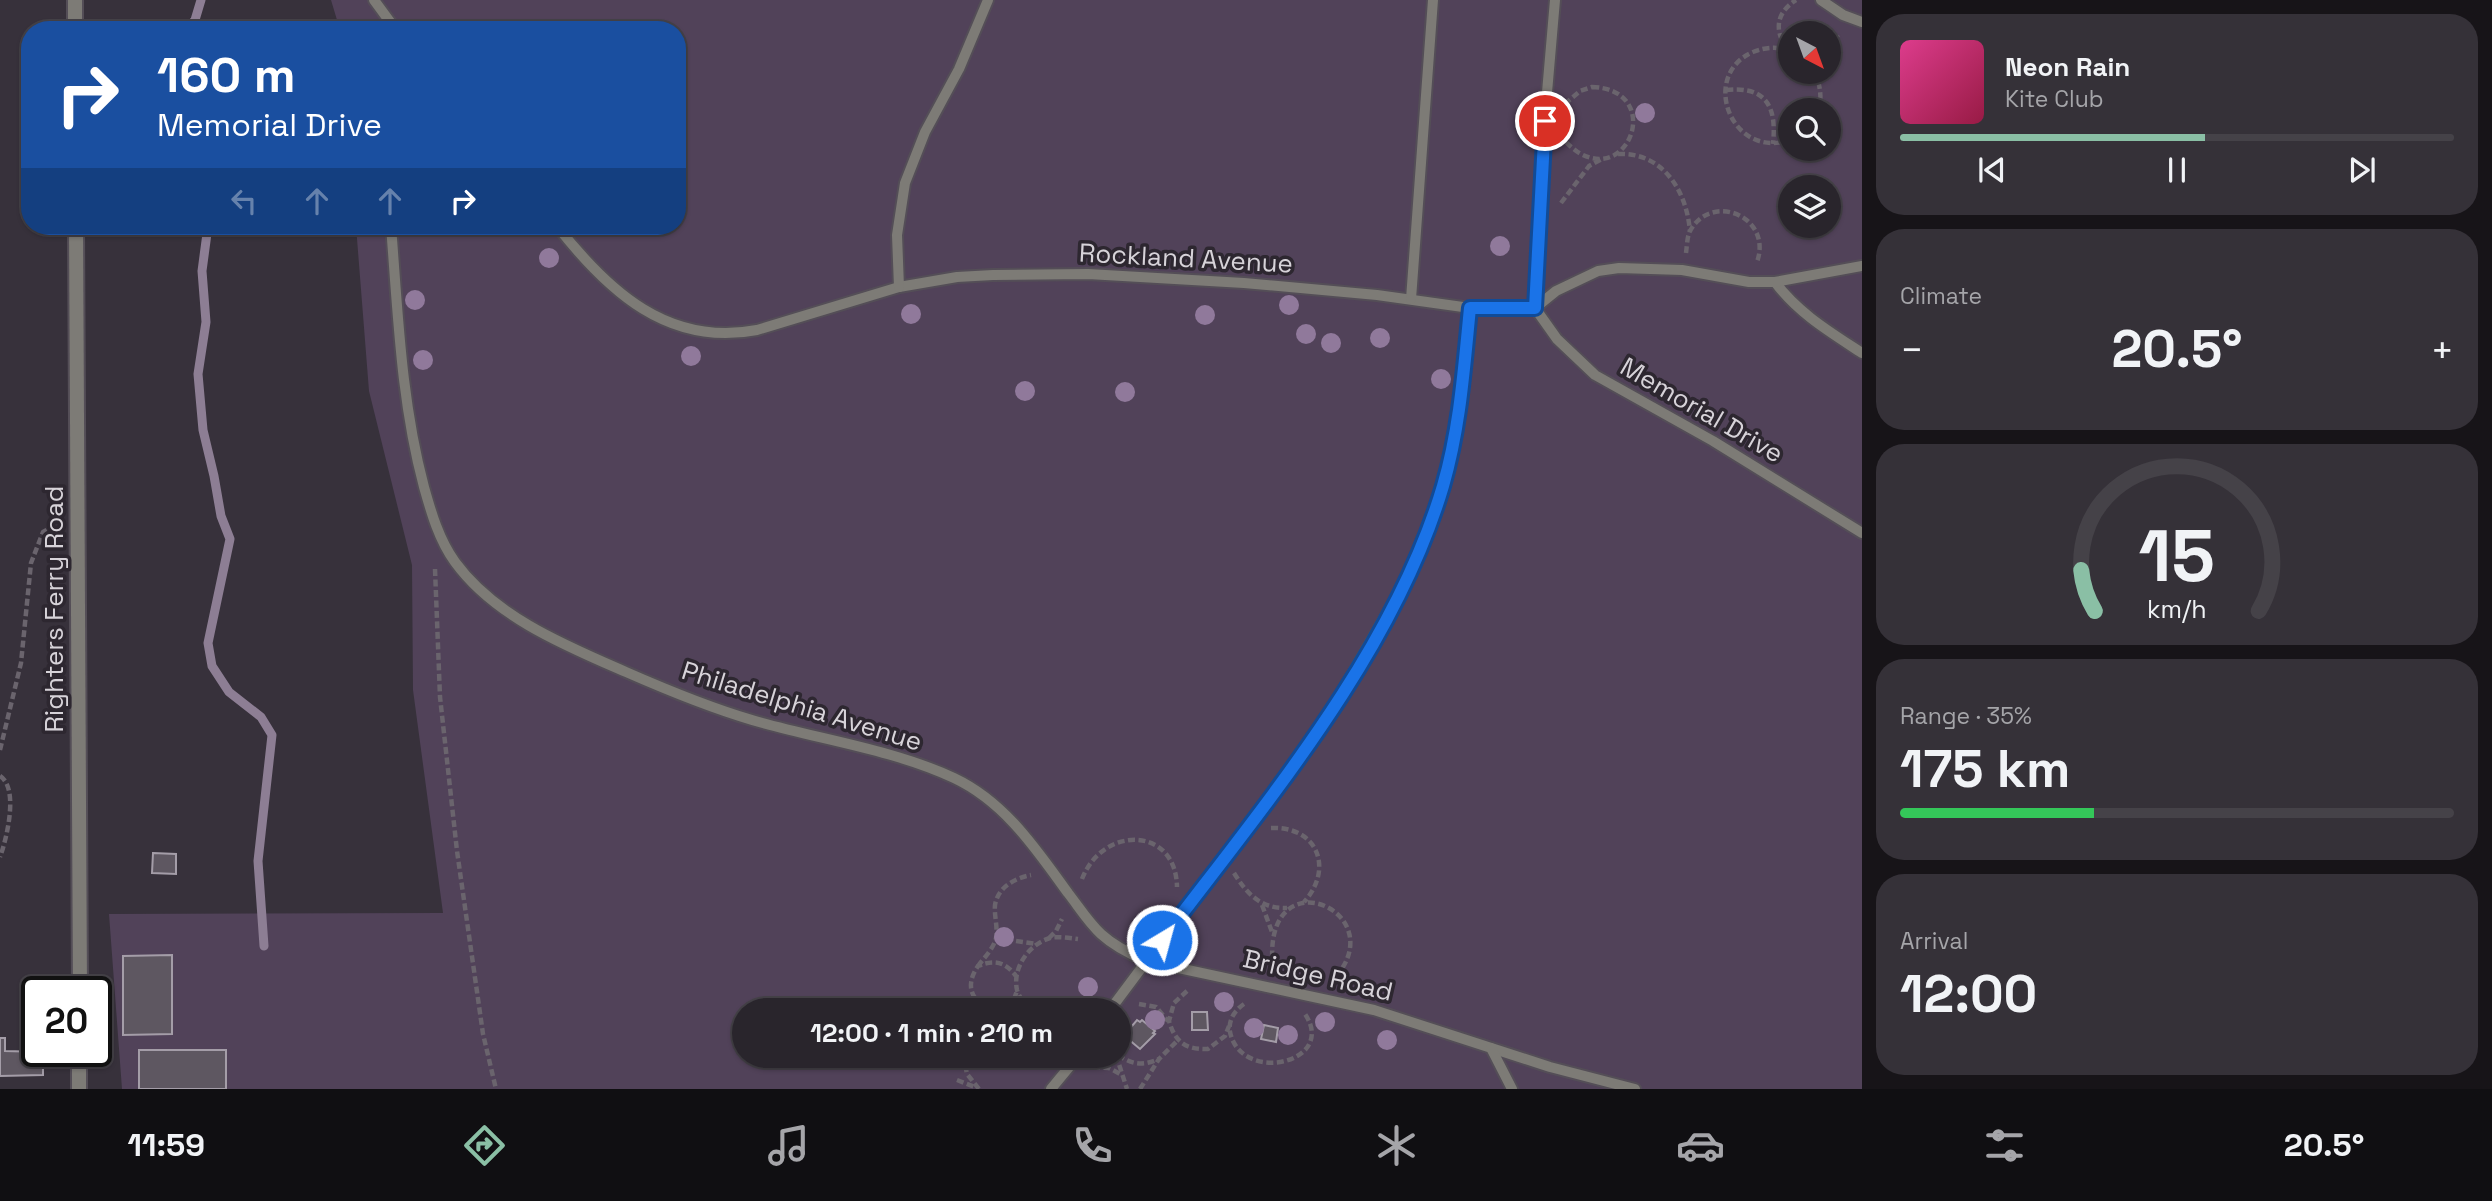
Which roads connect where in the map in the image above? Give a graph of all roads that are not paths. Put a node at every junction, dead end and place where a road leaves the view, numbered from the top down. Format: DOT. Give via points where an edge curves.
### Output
graph roads {
  1 [pos="75,0"];
  2 [pos="374,0"];
  3 [pos="988,0"];
  4 [pos="1433,0"];
  5 [pos="1555,0"];
  6 [pos="1821,0"];
  7 [pos="75,21"];
  8 [pos="389,21"];
  9 [pos="1862,22"];
  10 [pos="76,235"];
  11 [pos="392,235"];
  12 [pos="565,235"];
  13 [pos="1862,265"];
  14 [pos="1775,282"];
  15 [pos="899,287"];
  16 [pos="1411,299"];
  17 [pos="1470,308"];
  18 [pos="1535,308"];
  19 [pos="1862,352"];
  20 [pos="1862,533"];
  21 [pos="1146,961"];
  22 [pos="79,976"];
  23 [pos="1119,998"];
  24 [pos="1491,1048"];
  25 [pos="79,1067"];
  26 [pos="1068,1068"];
  27 [pos="79,1089"];
  28 [pos="1051,1089"];
  29 [pos="1512,1089"];
  30 [pos="1635,1089"];
  1 -- 7 [label="street"];
  2 -- 8 [label="lane"];
  3 -- 15 [label="lane" via="905,183 897,235"];
  4 -- 16 [label="lane"];
  5 -- 18 [label="lane"];
  6 -- 9 [label="lane"];
  10 -- 22 [label="street, Righters Ferry Road"];
  11 -- 21 [label="lane, Philadelphia Avenue" via="408,421 444,543 467,577 503,608 597,659 713,707 897,758 976,790 1007,816 1102,935"];
  12 -- 15 [label="lane, Rockland Avenue" via="621,294 667,320 704,332 757,330"];
  13 -- 14 [label="lane"];
  14 -- 18 [label="lane" via="1682,270 1619,268 1576,279"];
  14 -- 19 [label="lane" via="1808,316"];
  15 -- 16 [label="lane, Rockland Avenue" via="957,277 1088,275 1244,283"];
  16 -- 17 [label="lane, Rockland Avenue"];
  17 -- 18 [label="lane"];
  17 -- 21 [label="lane" via="1453,444 1414,564 1335,705"];
  18 -- 20 [label="lane, Memorial Drive" via="1557,339 1595,375"];
  21 -- 23 [label="lane"];
  21 -- 24 [label="lane, Bridge Road" via="1374,1010"];
  24 -- 29 [label="lane"];
  24 -- 30 [label="lane, Bridge Road"];
  25 -- 27 [label="street"];
  26 -- 28 [label="lane"];
}
